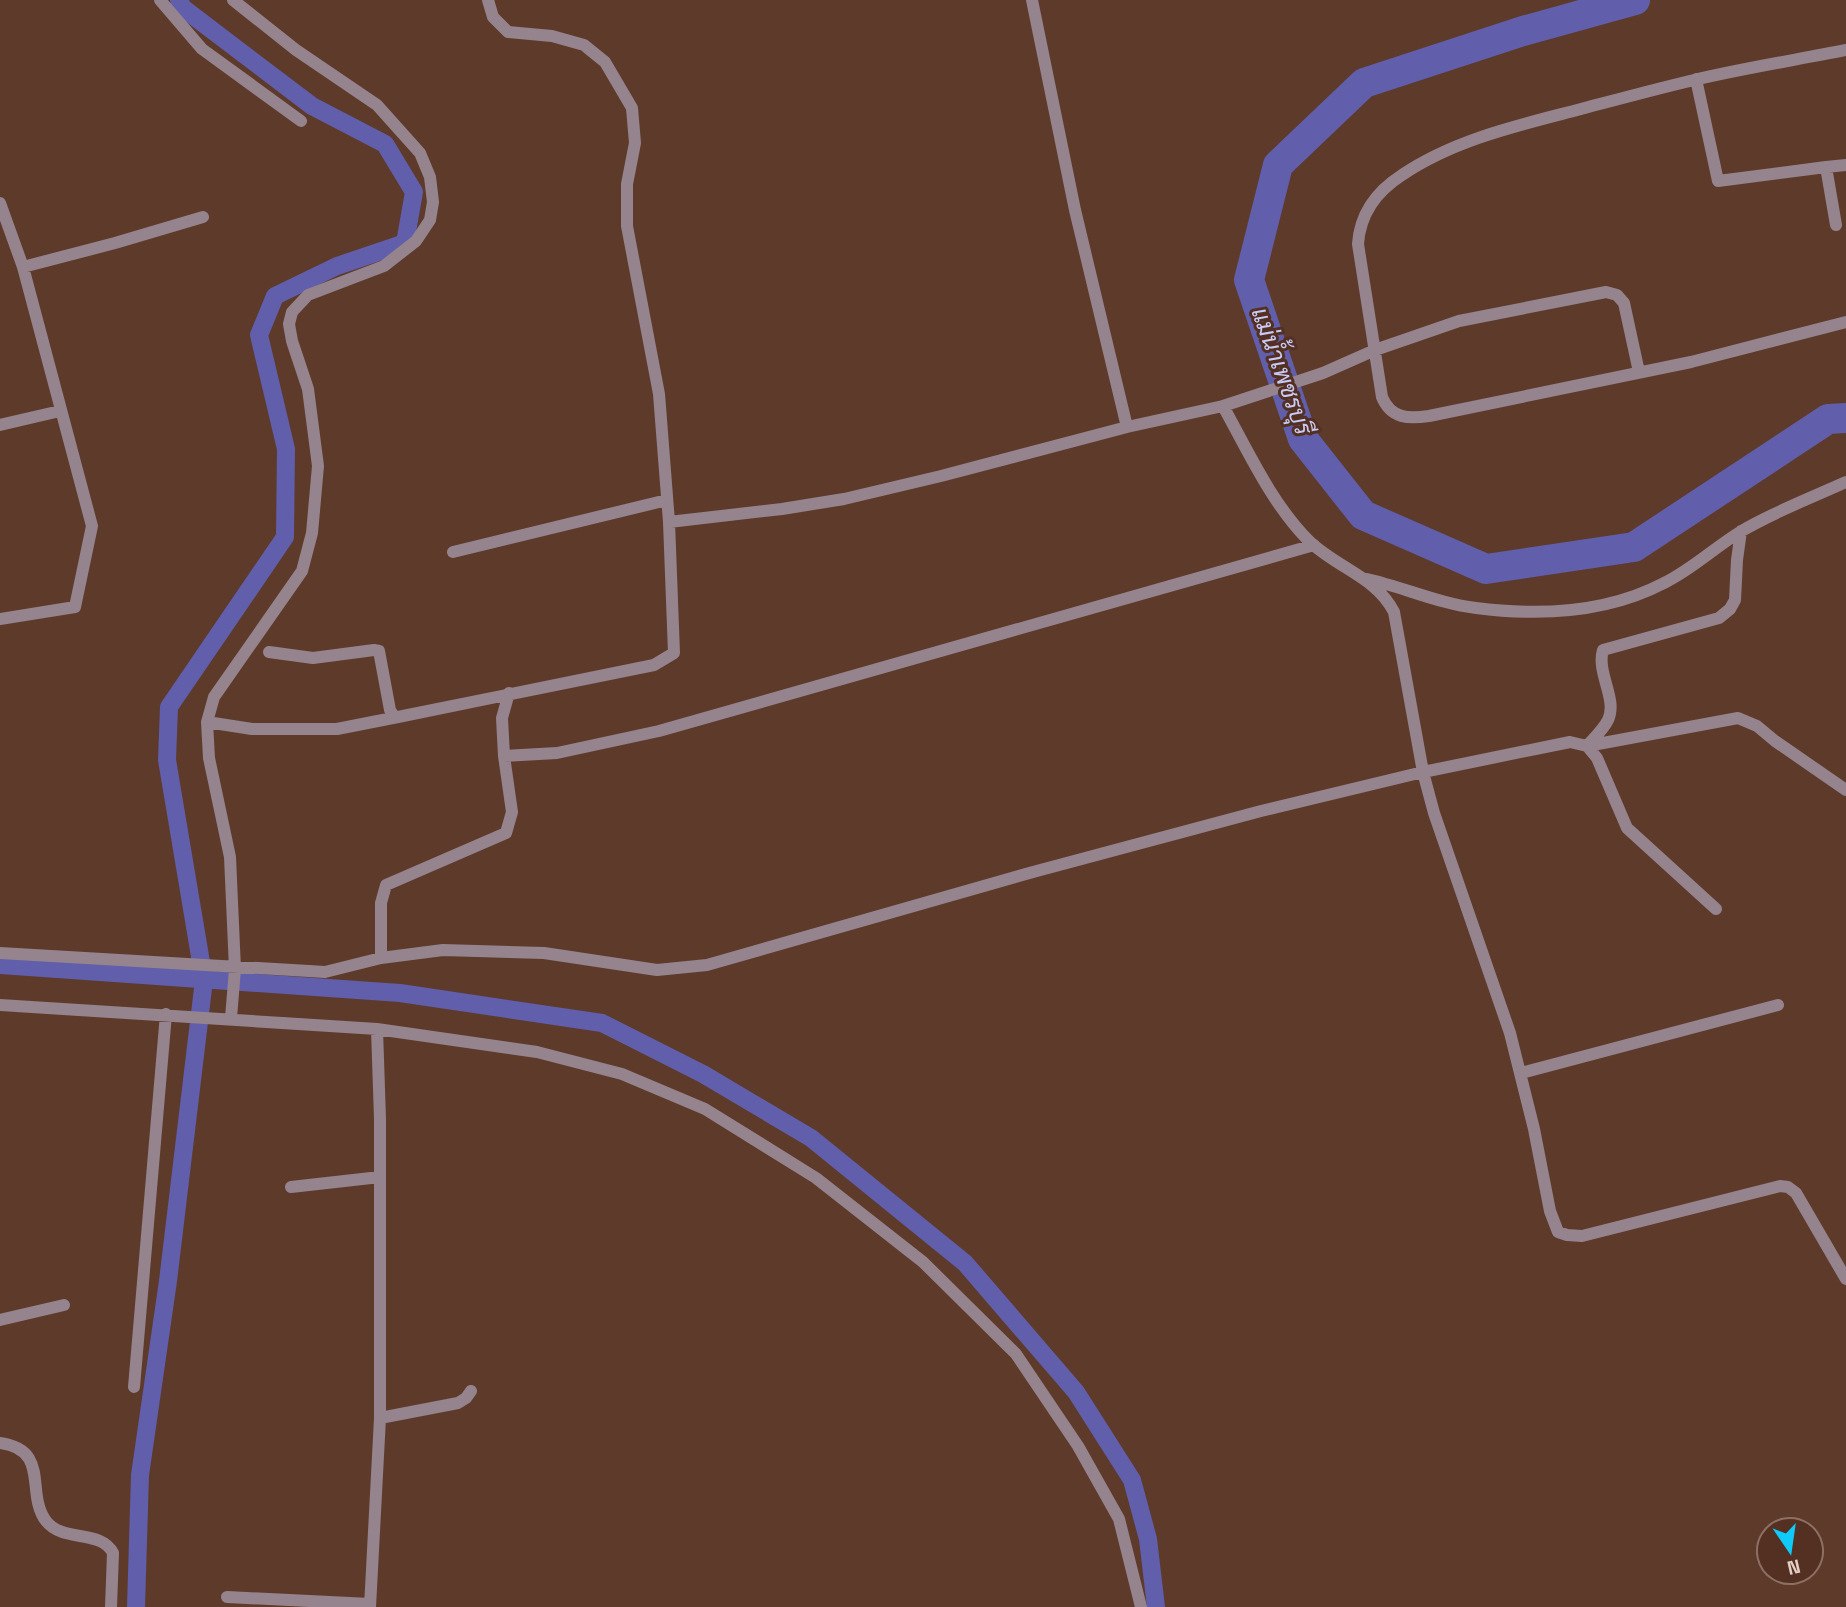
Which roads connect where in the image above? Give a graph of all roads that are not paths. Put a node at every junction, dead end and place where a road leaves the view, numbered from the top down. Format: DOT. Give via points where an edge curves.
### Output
graph roads {
  1 [pos="160,0"];
  2 [pos="233,0"];
  3 [pos="488,0"];
  4 [pos="1032,0"];
  5 [pos="1846,51"];
  6 [pos="1696,79"];
  7 [pos="301,121"];
  8 [pos="1846,164"];
  9 [pos="1826,167"];
  10 [pos="0,203"];
  11 [pos="203,217"];
  12 [pos="1836,225"];
  13 [pos="23,267"];
  14 [pos="1846,322"];
  15 [pos="1375,350"];
  16 [pos="1639,372"];
  17 [pos="1223,406"];
  18 [pos="60,411"];
  19 [pos="0,425"];
  20 [pos="1127,427"];
  21 [pos="1846,482"];
  22 [pos="667,500"];
  23 [pos="669,522"];
  24 [pos="1741,531"];
  25 [pos="1314,545"];
  26 [pos="453,552"];
  27 [pos="1364,579"];
  28 [pos="0,619"];
  29 [pos="269,652"];
  30 [pos="509,693"];
  31 [pos="398,717"];
  32 [pos="207,722"];
  33 [pos="1587,746"];
  34 [pos="504,756"];
  35 [pos="1423,772"];
  36 [pos="1846,790"];
  37 [pos="1716,909"];
  38 [pos="0,953"];
  39 [pos="381,958"];
  40 [pos="235,969"];
  41 [pos="0,1005"];
  42 [pos="1778,1005"];
  43 [pos="171,1015"];
  44 [pos="231,1018"];
  45 [pos="377,1029"];
  46 [pos="1521,1073"];
  47 [pos="380,1177"];
  48 [pos="291,1186"];
  49 [pos="1846,1279"];
  50 [pos="64,1304"];
  51 [pos="0,1320"];
  52 [pos="135,1387"];
  53 [pos="471,1391"];
  54 [pos="380,1418"];
  55 [pos="0,1443"];
  56 [pos="227,1597"];
  57 [pos="370,1606"];
  58 [pos="111,1607"];
  59 [pos="1141,1607"];
  1 -- 7 [label="street" via="202,49"];
  2 -- 32 [label="street" via="377,105 420,153 430,177 433,202 430,220 416,242 384,266 307,295 292,312 289,324 308,388 318,466 312,533 302,571 214,697"];
  3 -- 22 [label="street" via="493,17 508,32 560,37 584,45 605,62 632,108 635,143 627,184 627,226 659,394"];
  4 -- 20 [label="street" via="1075,210"];
  5 -- 6 [label="street"];
  6 -- 9 [label="street" via="1718,181"];
  6 -- 15 [label="street" via="1486,135 1400,176 1370,205 1359,232"];
  8 -- 9 [label="street"];
  9 -- 12 [label="street"];
  10 -- 13 [label="street"];
  11 -- 13 [label="street"];
  13 -- 18 [label="street"];
  14 -- 16 [label="street"];
  15 -- 16 [label="street" via="1384,403 1404,418"];
  15 -- 16 [label="street" via="1459,321 1606,292 1624,303"];
  15 -- 17 [label="street" via="1323,373"];
  17 -- 20 [label="street"];
  17 -- 25 [label="street" via="1278,502"];
  18 -- 19 [label="street"];
  18 -- 28 [label="street" via="92,526 75,607"];
  20 -- 23 [label="street" via="844,499"];
  21 -- 24 [label="street"];
  22 -- 23 [label="street"];
  22 -- 26 [label="street"];
  23 -- 30 [label="street" via="674,653 654,665"];
  24 -- 27 [label="street" via="1644,593 1571,611 1472,608"];
  24 -- 33 [label="street" via="1735,600 1730,609 1719,618 1603,650 1600,660 1609,718"];
  25 -- 27 [label="street"];
  25 -- 34 [label="street" via="659,731 557,753"];
  27 -- 35 [label="street" via="1388,601 1397,624"];
  29 -- 31 [label="street" via="313,658 379,652 390,710"];
  30 -- 31 [label="street"];
  30 -- 34 [label="street" via="502,718"];
  31 -- 32 [label="street" via="337,729 252,729"];
  32 -- 40 [label="street" via="209,758 230,857"];
  33 -- 35 [label="street" via="1559,743"];
  33 -- 36 [label="street" via="1738,718 1757,726"];
  33 -- 37 [label="street" via="1597,758 1628,828"];
  34 -- 39 [label="street" via="512,812 506,833 386,885 381,904"];
  35 -- 39 [label="street" via="1207,825 707,965 657,970 544,953 477,950"];
  35 -- 46 [label="street"];
  38 -- 40 [label="street"];
  39 -- 40 [label="street" via="325,972"];
  40 -- 44 [label="street"];
  41 -- 43 [label="street"];
  42 -- 46 [label="street"];
  43 -- 44 [label="street"];
  43 -- 52 [label="street"];
  44 -- 45 [label="street"];
  45 -- 47 [label="street"];
  45 -- 59 [label="street" via="537,1052 622,1074 705,1109 816,1178 923,1262 1016,1353 1078,1446 1119,1519"];
  46 -- 49 [label="street" via="1558,1232 1582,1236 1780,1185 1796,1193"];
  47 -- 48 [label="street"];
  47 -- 54 [label="street"];
  50 -- 51 [label="street"];
  53 -- 54 [label="street" via="458,1403"];
  54 -- 57 [label="street"];
  55 -- 58 [label="street" via="28,1456 48,1523 72,1536 110,1546"];
  56 -- 57 [label="street"];
}
